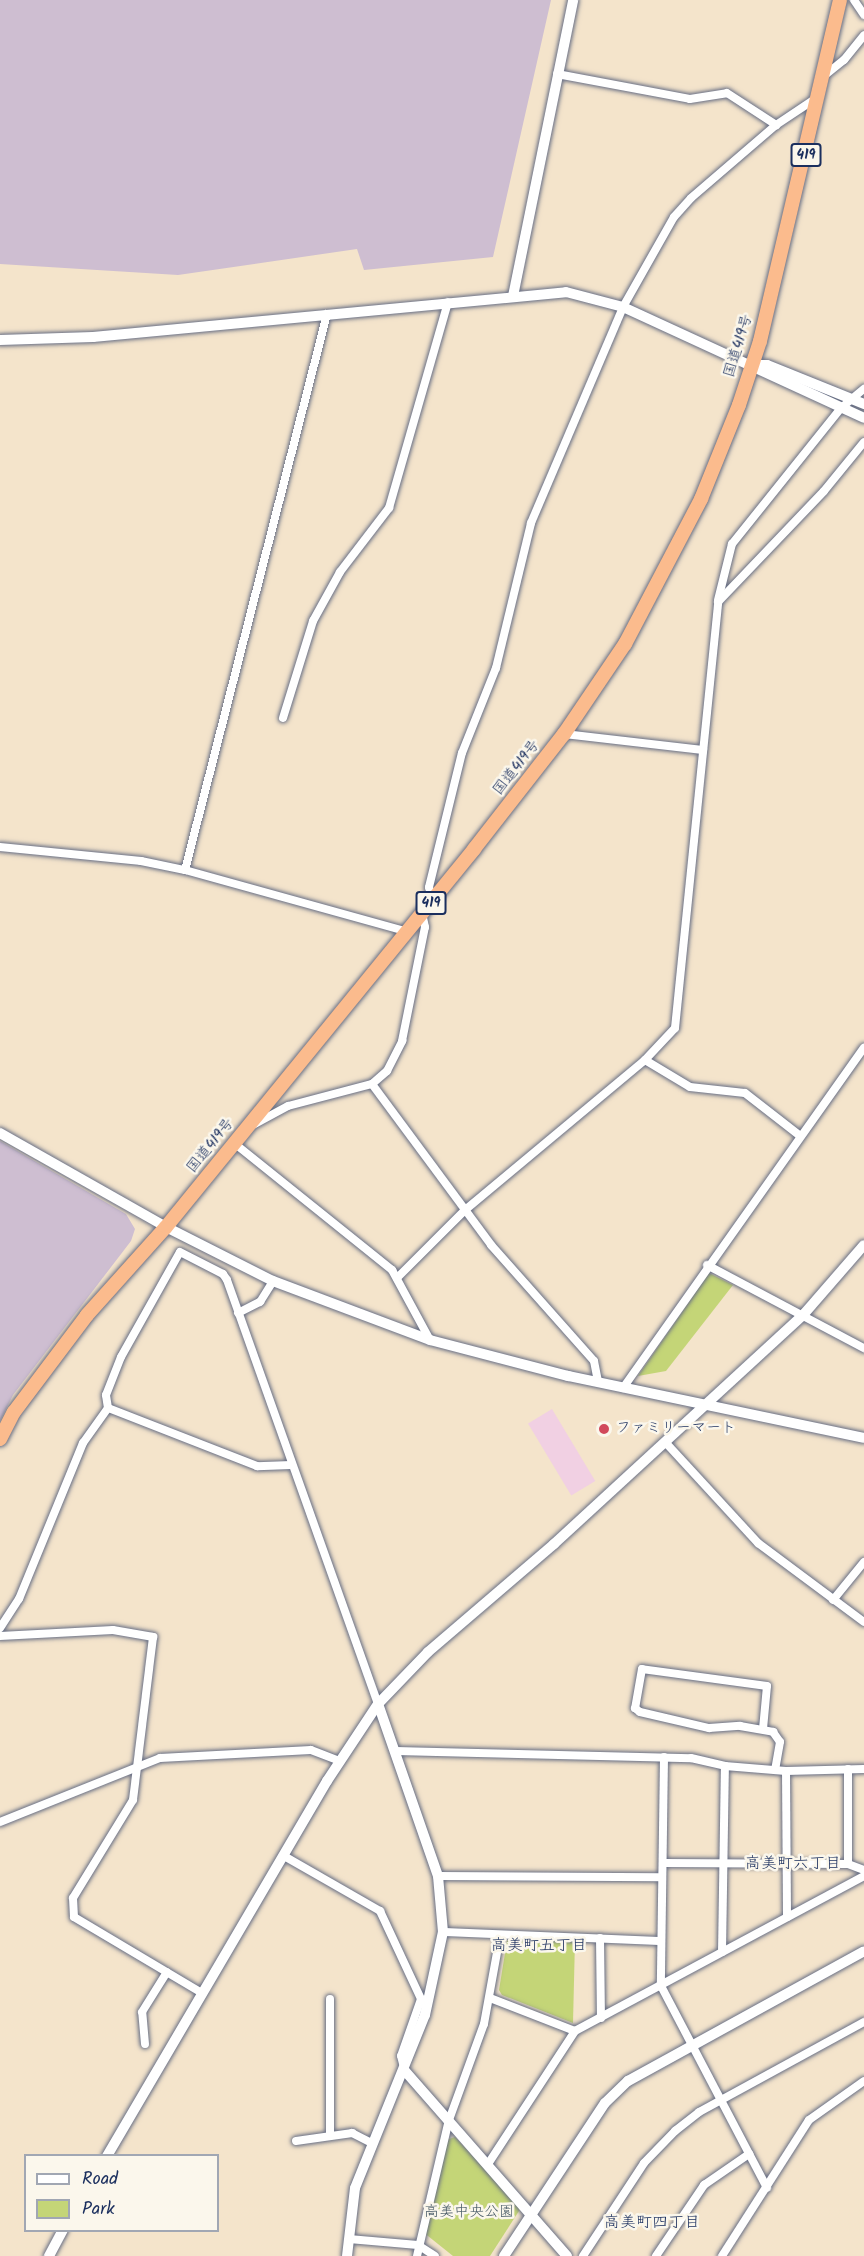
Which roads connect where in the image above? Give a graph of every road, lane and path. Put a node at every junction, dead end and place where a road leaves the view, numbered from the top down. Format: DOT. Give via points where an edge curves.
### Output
graph roads {
  1 [pos="573,0"];
  2 [pos="840,0"];
  3 [pos="854,0"];
  4 [pos="864,15"];
  5 [pos="864,35"];
  6 [pos="557,74"];
  7 [pos="824,76"];
  8 [pos="820,96"];
  9 [pos="776,125"];
  10 [pos="513,296"];
  11 [pos="448,302"];
  12 [pos="622,307"];
  13 [pos="327,314"];
  14 [pos="0,340"];
  15 [pos="750,365"];
  16 [pos="864,389"];
  17 [pos="860,402"];
  18 [pos="841,408"];
  19 [pos="864,418"];
  20 [pos="864,442"];
  21 [pos="718,602"];
  22 [pos="283,718"];
  23 [pos="564,734"];
  24 [pos="703,750"];
  25 [pos="0,847"];
  26 [pos="185,870"];
  27 [pos="432,901"];
  28 [pos="422,913"];
  29 [pos="408,932"];
  30 [pos="864,1048"];
  31 [pos="645,1060"];
  32 [pos="372,1084"];
  33 [pos="248,1127"];
  34 [pos="0,1133"];
  35 [pos="800,1135"];
  36 [pos="234,1143"];
  37 [pos="465,1210"];
  38 [pos="166,1227"];
  39 [pos="864,1245"];
  40 [pos="707,1265"];
  41 [pos="398,1277"];
  42 [pos="273,1281"];
  43 [pos="238,1313"];
  44 [pos="804,1314"];
  45 [pos="429,1340"];
  46 [pos="864,1348"];
  47 [pos="598,1382"];
  48 [pos="623,1388"];
  49 [pos="706,1407"];
  50 [pos="108,1408"];
  51 [pos="864,1438"];
  52 [pos="0,1439"];
  53 [pos="666,1443"];
  54 [pos="291,1465"];
  55 [pos="864,1562"];
  56 [pos="833,1600"];
  57 [pos="864,1623"];
  58 [pos="0,1628"];
  59 [pos="0,1636"];
  60 [pos="378,1704"];
  61 [pos="762,1729"];
  62 [pos="396,1751"];
  63 [pos="664,1757"];
  64 [pos="340,1761"];
  65 [pos="138,1764"];
  66 [pos="725,1766"];
  67 [pos="848,1769"];
  68 [pos="864,1769"];
  69 [pos="775,1770"];
  70 [pos="786,1771"];
  71 [pos="0,1822"];
  72 [pos="284,1856"];
  73 [pos="663,1863"];
  74 [pos="723,1864"];
  75 [pos="785,1864"];
  76 [pos="848,1864"];
  77 [pos="864,1870"];
  78 [pos="438,1876"];
  79 [pos="864,1876"];
  80 [pos="662,1877"];
  81 [pos="787,1917"];
  82 [pos="443,1932"];
  83 [pos="500,1936"];
  84 [pos="600,1938"];
  85 [pos="661,1941"];
  86 [pos="864,1951"];
  87 [pos="723,1952"];
  88 [pos="167,1972"];
  89 [pos="661,1986"];
  90 [pos="202,1993"];
  91 [pos="490,1998"];
  92 [pos="330,1999"];
  93 [pos="601,2018"];
  94 [pos="864,2022"];
  95 [pos="576,2031"];
  96 [pos="690,2043"];
  97 [pos="145,2044"];
  98 [pos="405,2071"];
  99 [pos="864,2081"];
  100 [pos="721,2100"];
  101 [pos="449,2120"];
  102 [pos="330,2134"];
  103 [pos="296,2141"];
  104 [pos="372,2144"];
  105 [pos="108,2154"];
  106 [pos="749,2154"];
  107 [pos="488,2164"];
  108 [pos="767,2188"];
  109 [pos="531,2213"];
  110 [pos="62,2232"];
  111 [pos="349,2239"];
  112 [pos="418,2245"];
  113 [pos="560,2253"];
  114 [pos="49,2256"];
  115 [pos="347,2256"];
  116 [pos="417,2256"];
  117 [pos="435,2256"];
  118 [pos="504,2256"];
  119 [pos="583,2256"];
  120 [pos="656,2256"];
  121 [pos="722,2256"];
  1 -- 6 [label="street"];
  2 -- 7 [label="highway, 国道419号 / 419"];
  3 -- 4 [label="street"];
  5 -- 7 [label="street" via="844,60"];
  6 -- 9 [label="street" via="690,99 727,93"];
  6 -- 10 [label="street"];
  7 -- 8 [label="highway, 国道419号 / 419"];
  8 -- 9 [label="street"];
  8 -- 15 [label="highway, 国道419号 / 419" via="760,342"];
  9 -- 12 [label="street" via="674,217"];
  10 -- 11 [label="street"];
  10 -- 12 [label="street" via="566,292"];
  11 -- 13 [label="street"];
  11 -- 22 [label="street" via="389,508 340,572 313,621"];
  12 -- 15 [label="street"];
  12 -- 27 [label="street" via="531,524 496,668 462,753 429,887"];
  13 -- 14 [label="street" via="93,337"];
  13 -- 26 [label="street"];
  15 -- 17 [label="street" via="767,365"];
  15 -- 18 [label="street"];
  15 -- 23 [label="highway, 国道419号 / 419" via="739,405 701,499 625,644"];
  16 -- 17 [label="street"];
  17 -- 18 [label="street"];
  18 -- 19 [label="street"];
  18 -- 21 [label="street" via="732,544"];
  20 -- 21 [label="street" via="824,491"];
  21 -- 24 [label="street"];
  23 -- 24 [label="street"];
  23 -- 27 [label="highway, 国道419号 / 419"];
  24 -- 31 [label="street" via="678,1019 675,1028"];
  25 -- 26 [label="street" via="141,861"];
  26 -- 29 [label="street"];
  27 -- 28 [label="highway, 国道419号 / 419"];
  28 -- 29 [label="highway, 国道419号 / 419"];
  28 -- 32 [label="street" via="425,927 402,1041 387,1071"];
  29 -- 33 [label="highway, 国道419号 / 419"];
  30 -- 35 [label="street"];
  31 -- 35 [label="street" via="690,1087 745,1093"];
  31 -- 37 [label="street"];
  32 -- 33 [label="street" via="288,1106"];
  32 -- 37 [label="street"];
  33 -- 36 [label="highway, 国道419号 / 419"];
  34 -- 38 [label="street"];
  35 -- 40 [label="street"];
  36 -- 38 [label="highway, 国道419号 / 419"];
  36 -- 41 [label="street"];
  37 -- 41 [label="street"];
  37 -- 47 [label="street" via="594,1361"];
  38 -- 42 [label="street"];
  38 -- 52 [label="highway, 国道419号 / 419" via="87,1315 14,1412"];
  39 -- 44 [label="street"];
  40 -- 44 [label="street"];
  40 -- 48 [label="street"];
  41 -- 45 [label="street"];
  42 -- 43 [label="street" via="260,1302"];
  42 -- 45 [label="street"];
  43 -- 50 [label="street" via="223,1274 180,1252 121,1357 106,1395"];
  43 -- 54 [label="street"];
  44 -- 46 [label="street"];
  44 -- 49 [label="street"];
  45 -- 47 [label="street"];
  47 -- 48 [label="street"];
  48 -- 49 [label="street"];
  49 -- 51 [label="street"];
  49 -- 53 [label="street"];
  50 -- 54 [label="street" via="257,1466"];
  50 -- 58 [label="street" via="83,1443 19,1599"];
  53 -- 56 [label="street" via="758,1543"];
  53 -- 60 [label="street" via="429,1652"];
  54 -- 60 [label="street"];
  55 -- 56 [label="street"];
  56 -- 57 [label="street"];
  59 -- 65 [label="street" via="41,1637 113,1630 153,1637"];
  60 -- 62 [label="street"];
  60 -- 64 [label="street"];
  61 -- 61 [label="street" via="709,1728 640,1712 635,1708 642,1669 767,1686"];
  61 -- 69 [label="street" via="776,1734 780,1742"];
  62 -- 63 [label="street"];
  62 -- 78 [label="street"];
  63 -- 66 [label="street" via="708,1760"];
  63 -- 73 [label="street"];
  64 -- 65 [label="street" via="311,1750 160,1758"];
  64 -- 72 [label="street"];
  65 -- 71 [label="street"];
  65 -- 88 [label="street" via="133,1800 73,1898 74,1917"];
  66 -- 69 [label="street"];
  66 -- 74 [label="street"];
  67 -- 68 [label="street"];
  67 -- 70 [label="street"];
  67 -- 76 [label="street"];
  69 -- 70 [label="street"];
  70 -- 75 [label="street"];
  72 -- 90 [label="street"];
  72 -- 98 [label="street" via="380,1911 421,1999 401,2056"];
  73 -- 74 [label="street"];
  73 -- 80 [label="street"];
  74 -- 75 [label="street"];
  74 -- 87 [label="street"];
  75 -- 76 [label="street"];
  75 -- 81 [label="street"];
  76 -- 77 [label="street"];
  78 -- 80 [label="street"];
  78 -- 82 [label="street"];
  79 -- 81 [label="street"];
  80 -- 85 [label="street"];
  81 -- 87 [label="street"];
  82 -- 83 [label="street"];
  82 -- 98 [label="street" via="430,1997"];
  83 -- 84 [label="street"];
  83 -- 91 [label="street"];
  84 -- 85 [label="street"];
  84 -- 93 [label="street"];
  85 -- 89 [label="street"];
  86 -- 96 [label="street"];
  87 -- 89 [label="street"];
  88 -- 90 [label="street"];
  88 -- 97 [label="street" via="142,2012"];
  89 -- 93 [label="street"];
  89 -- 96 [label="street"];
  90 -- 105 [label="street"];
  91 -- 95 [label="street"];
  91 -- 101 [label="street"];
  92 -- 102 [label="street"];
  93 -- 95 [label="street"];
  94 -- 100 [label="street"];
  95 -- 107 [label="street"];
  96 -- 100 [label="street"];
  96 -- 109 [label="street" via="628,2081 605,2103"];
  98 -- 101 [label="street"];
  98 -- 104 [label="street"];
  99 -- 108 [label="street" via="809,2120"];
  100 -- 106 [label="street"];
  100 -- 119 [label="street" via="699,2112 658,2147"];
  101 -- 107 [label="street"];
  101 -- 112 [label="street"];
  102 -- 103 [label="street"];
  102 -- 104 [label="street" via="352,2133"];
  104 -- 111 [label="street" via="355,2188"];
  106 -- 108 [label="street"];
  106 -- 120 [label="street" via="704,2185"];
  107 -- 109 [label="street"];
  108 -- 121 [label="street"];
  109 -- 113 [label="street"];
  109 -- 118 [label="street"];
  110 -- 114 [label="street"];
  111 -- 112 [label="street"];
  111 -- 115 [label="street"];
  112 -- 116 [label="street"];
  112 -- 117 [label="street"];
}
